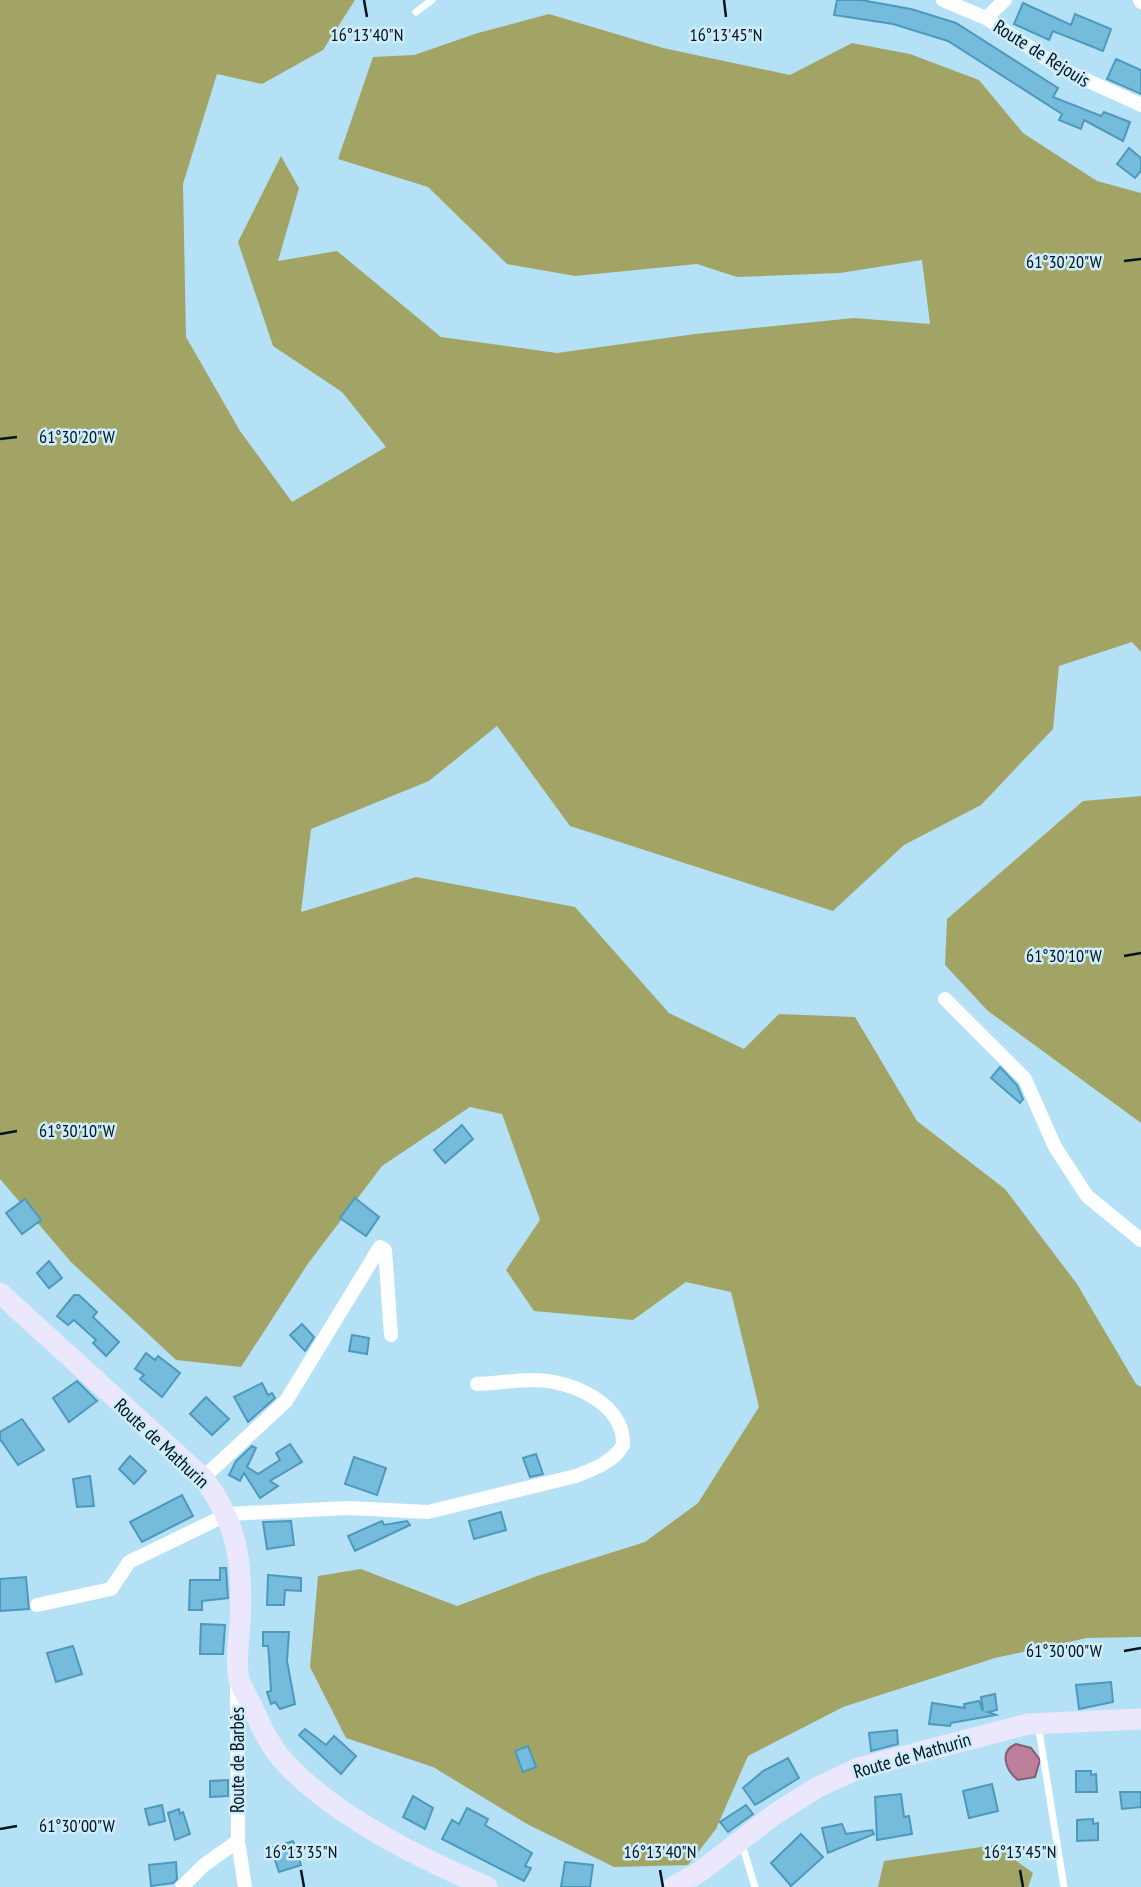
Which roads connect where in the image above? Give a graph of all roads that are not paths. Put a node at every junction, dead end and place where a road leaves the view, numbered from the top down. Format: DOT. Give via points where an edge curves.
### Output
graph roads {
  1 [pos="432,0"];
  2 [pos="943,0"];
  3 [pos="1005,0"];
  4 [pos="416,12"];
  5 [pos="986,18"];
  6 [pos="1141,105"];
  7 [pos="945,999"];
  8 [pos="1141,1240"];
  9 [pos="0,1293"];
  10 [pos="391,1335"];
  11 [pos="477,1384"];
  12 [pos="203,1478"];
  13 [pos="228,1514"];
  14 [pos="37,1605"];
  15 [pos="237,1674"];
  16 [pos="1141,1719"];
  17 [pos="1038,1724"];
  18 [pos="238,1841"];
  19 [pos="741,1842"];
  20 [pos="182,1887"];
  21 [pos="245,1887"];
  22 [pos="487,1887"];
  23 [pos="673,1887"];
  24 [pos="755,1887"];
  25 [pos="1064,1887"];
  1 -- 4 [label="lane"];
  2 -- 5 [label="street, Route de Rejouis"];
  3 -- 5 [label="street"];
  5 -- 6 [label="street, Route de Rejouis" via="1060,68"];
  7 -- 8 [label="street" via="1025,1079 1055,1147 1087,1196"];
  9 -- 12 [label="street, Route de Mathurin"];
  10 -- 12 [label="street" via="385,1250 380,1247 286,1401"];
  11 -- 13 [label="street" via="537,1380 583,1392 613,1413 623,1446 592,1470 576,1476 440,1510 414,1513 348,1508"];
  12 -- 13 [label="street, Route de Mathurin"];
  13 -- 14 [label="street" via="129,1562 111,1589"];
  13 -- 15 [label="street, Route de Mathurin" via="240,1582"];
  15 -- 18 [label="street, Route de Barbès"];
  15 -- 22 [label="street, Route de Mathurin" via="266,1738 319,1794 388,1837"];
  16 -- 17 [label="street, Route de Mathurin"];
  17 -- 19 [label="street, Route de Mathurin" via="859,1768 786,1807"];
  17 -- 25 [label="lane"];
  18 -- 20 [label="street"];
  18 -- 21 [label="street, Route de Barbès"];
  19 -- 23 [label="street, Route de Mathurin"];
  19 -- 24 [label="lane"];
}
